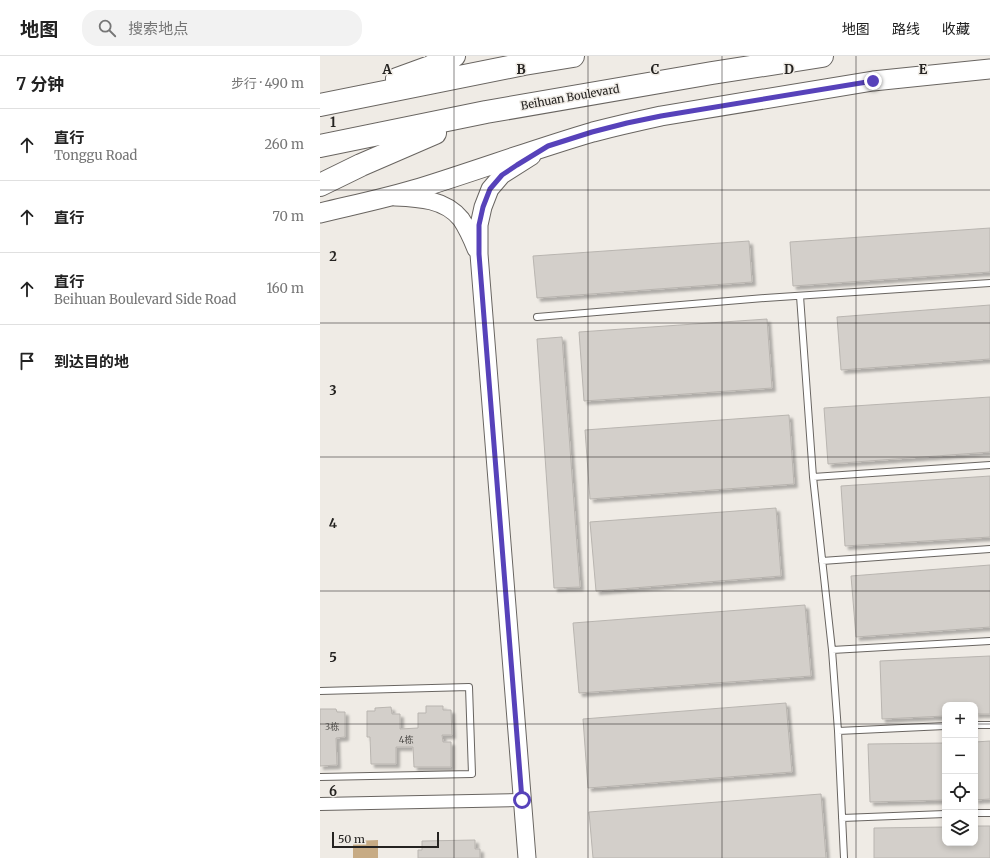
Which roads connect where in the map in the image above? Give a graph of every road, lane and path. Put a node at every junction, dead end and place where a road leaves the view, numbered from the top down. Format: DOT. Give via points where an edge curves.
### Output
graph roads {
  1 [pos="454,56"];
  2 [pos="573,56"];
  3 [pos="822,56"];
  4 [pos="990,68"];
  5 [pos="320,104"];
  6 [pos="486,112"];
  7 [pos="320,146"];
  8 [pos="548,146"];
  9 [pos="320,185"];
  10 [pos="391,196"];
  11 [pos="320,213"];
  12 [pos="479,254"];
  13 [pos="990,284"];
  14 [pos="800,296"];
  15 [pos="537,317"];
  16 [pos="990,465"];
  17 [pos="813,477"];
  18 [pos="990,550"];
  19 [pos="822,561"];
  20 [pos="990,641"];
  21 [pos="832,650"];
  22 [pos="320,691"];
  23 [pos="978,725"];
  24 [pos="990,725"];
  25 [pos="942,726"];
  26 [pos="838,731"];
  27 [pos="320,777"];
  28 [pos="522,800"];
  29 [pos="320,804"];
  30 [pos="990,812"];
  31 [pos="978,813"];
  32 [pos="942,814"];
  33 [pos="842,818"];
  34 [pos="526,858"];
  35 [pos="844,858"];
  1 -- 5 [label="highway" via="394,80"];
  2 -- 5 [label="highway"];
  3 -- 6 [label="highway, Beihuan Boulevard"];
  4 -- 8 [label="main road" via="873,81 661,116 592,132"];
  6 -- 7 [label="highway, Beihuan Boulevard"];
  6 -- 9 [label="highway"];
  8 -- 10 [label="main road"];
  8 -- 12 [label="main road" via="502,175 490,189 479,225"];
  10 -- 11 [label="main road"];
  10 -- 12 [label="main road" via="440,203 453,210 465,226"];
  12 -- 28 [label="main road"];
  13 -- 14 [label="lane"];
  14 -- 15 [label="lane"];
  14 -- 17 [label="lane"];
  16 -- 17 [label="lane"];
  17 -- 19 [label="lane"];
  18 -- 19 [label="lane"];
  19 -- 21 [label="lane"];
  20 -- 21 [label="lane"];
  21 -- 26 [label="lane"];
  22 -- 27 [label="lane" via="469,687 472,774"];
  23 -- 24 [label="lane"];
  25 -- 26 [label="lane"];
  26 -- 33 [label="lane"];
  28 -- 29 [label="street"];
  28 -- 34 [label="main road"];
  30 -- 31 [label="lane"];
  32 -- 33 [label="lane"];
  33 -- 35 [label="lane"];
}
